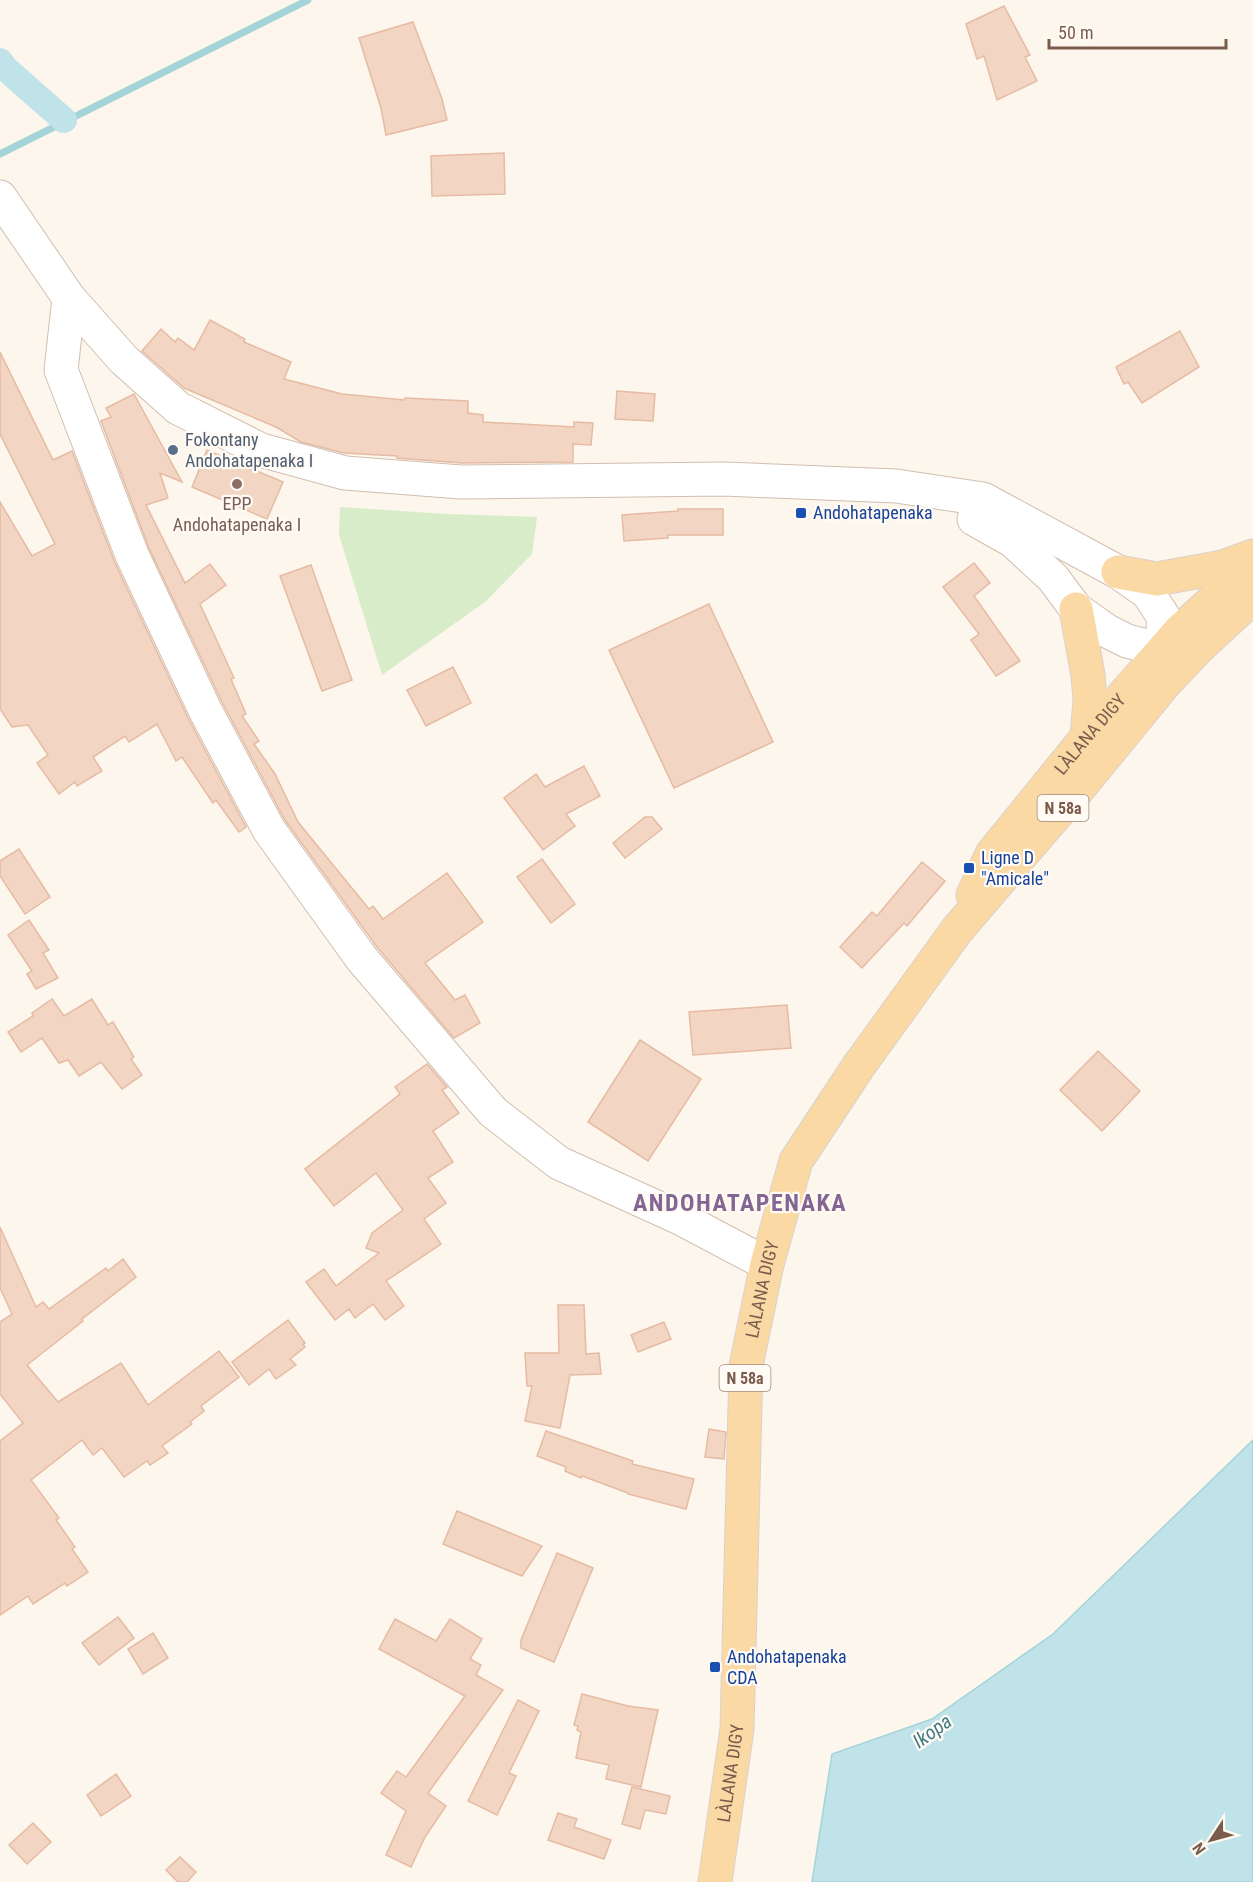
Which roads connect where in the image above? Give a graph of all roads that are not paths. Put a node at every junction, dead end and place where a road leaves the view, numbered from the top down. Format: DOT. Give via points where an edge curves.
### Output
graph roads {
  1 [pos="0,197"];
  2 [pos="69,298"];
  3 [pos="945,494"];
  4 [pos="1253,556"];
  5 [pos="1253,564"];
  6 [pos="1118,572"];
  7 [pos="1253,597"];
  8 [pos="1076,609"];
  9 [pos="1197,649"];
  10 [pos="1163,650"];
  11 [pos="1165,683"];
  12 [pos="1087,737"];
  13 [pos="957,930"];
  14 [pos="767,1264"];
  15 [pos="715,1882"];
  1 -- 2 [label="street"];
  2 -- 3 [label="street" via="124,360 178,408 261,450 345,473 461,483 724,478 896,486"];
  2 -- 14 [label="street" via="61,370 132,555 269,830 355,950 493,1112 559,1163 680,1218"];
  3 -- 6 [label="street" via="983,499"];
  3 -- 8 [label="street" via="975,520 1013,541 1053,578"];
  4 -- 6 [label="main road" via="1223,567 1157,579"];
  5 -- 10 [label="main road, LÀLANA DIGY / N 58a"];
  6 -- 10 [label="street" via="1148,593 1163,616"];
  7 -- 9 [label="main road, LÀLANA DIGY / N 58a"];
  8 -- 10 [label="street" via="1127,641"];
  8 -- 12 [label="main road" via="1088,675"];
  9 -- 10 [label="street"];
  9 -- 11 [label="main road, LÀLANA DIGY / N 58a"];
  10 -- 11 [label="street"];
  10 -- 12 [label="main road, LÀLANA DIGY / N 58a"];
  11 -- 13 [label="main road, LÀLANA DIGY / N 58a"];
  12 -- 13 [label="main road, LÀLANA DIGY / N 58a" via="992,854"];
  13 -- 14 [label="main road, LÀLANA DIGY / N 58a" via="796,1161"];
  14 -- 15 [label="main road, LÀLANA DIGY / N 58a" via="746,1366 737,1728"];
}
